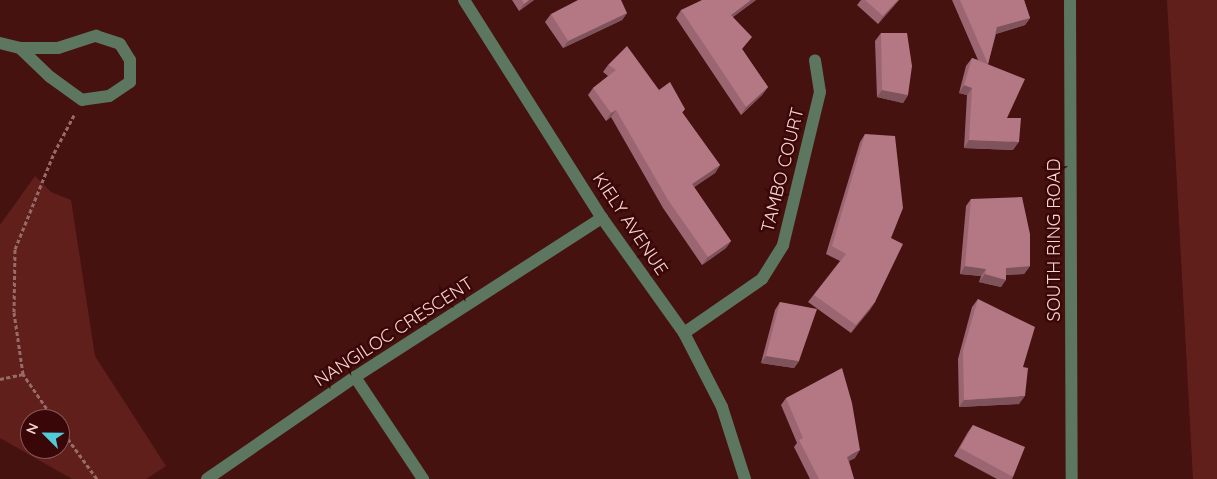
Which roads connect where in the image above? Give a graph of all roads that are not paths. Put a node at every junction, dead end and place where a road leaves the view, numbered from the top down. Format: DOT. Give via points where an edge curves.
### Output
graph roads {
  1 [pos="464,0"];
  2 [pos="1070,0"];
  3 [pos="0,43"];
  4 [pos="20,48"];
  5 [pos="815,60"];
  6 [pos="602,218"];
  7 [pos="684,333"];
  8 [pos="355,377"];
  9 [pos="207,479"];
  10 [pos="423,479"];
  11 [pos="745,479"];
  12 [pos="1072,479"];
  1 -- 6 [label="street, KIELY AVENUE"];
  2 -- 12 [label="street, SOUTH RING ROAD"];
  3 -- 4 [label="street"];
  4 -- 4 [label="street" via="50,77 82,100 109,96 130,82 130,60 120,44 96,36 58,48"];
  5 -- 7 [label="street, TAMBO COURT" via="820,92 783,246 762,279"];
  6 -- 7 [label="street, KIELY AVENUE"];
  6 -- 8 [label="street, NANGILOC CRESCENT"];
  7 -- 11 [label="street, KIELY AVENUE" via="722,407"];
  8 -- 9 [label="street, NANGILOC CRESCENT"];
  8 -- 10 [label="street"];
}
